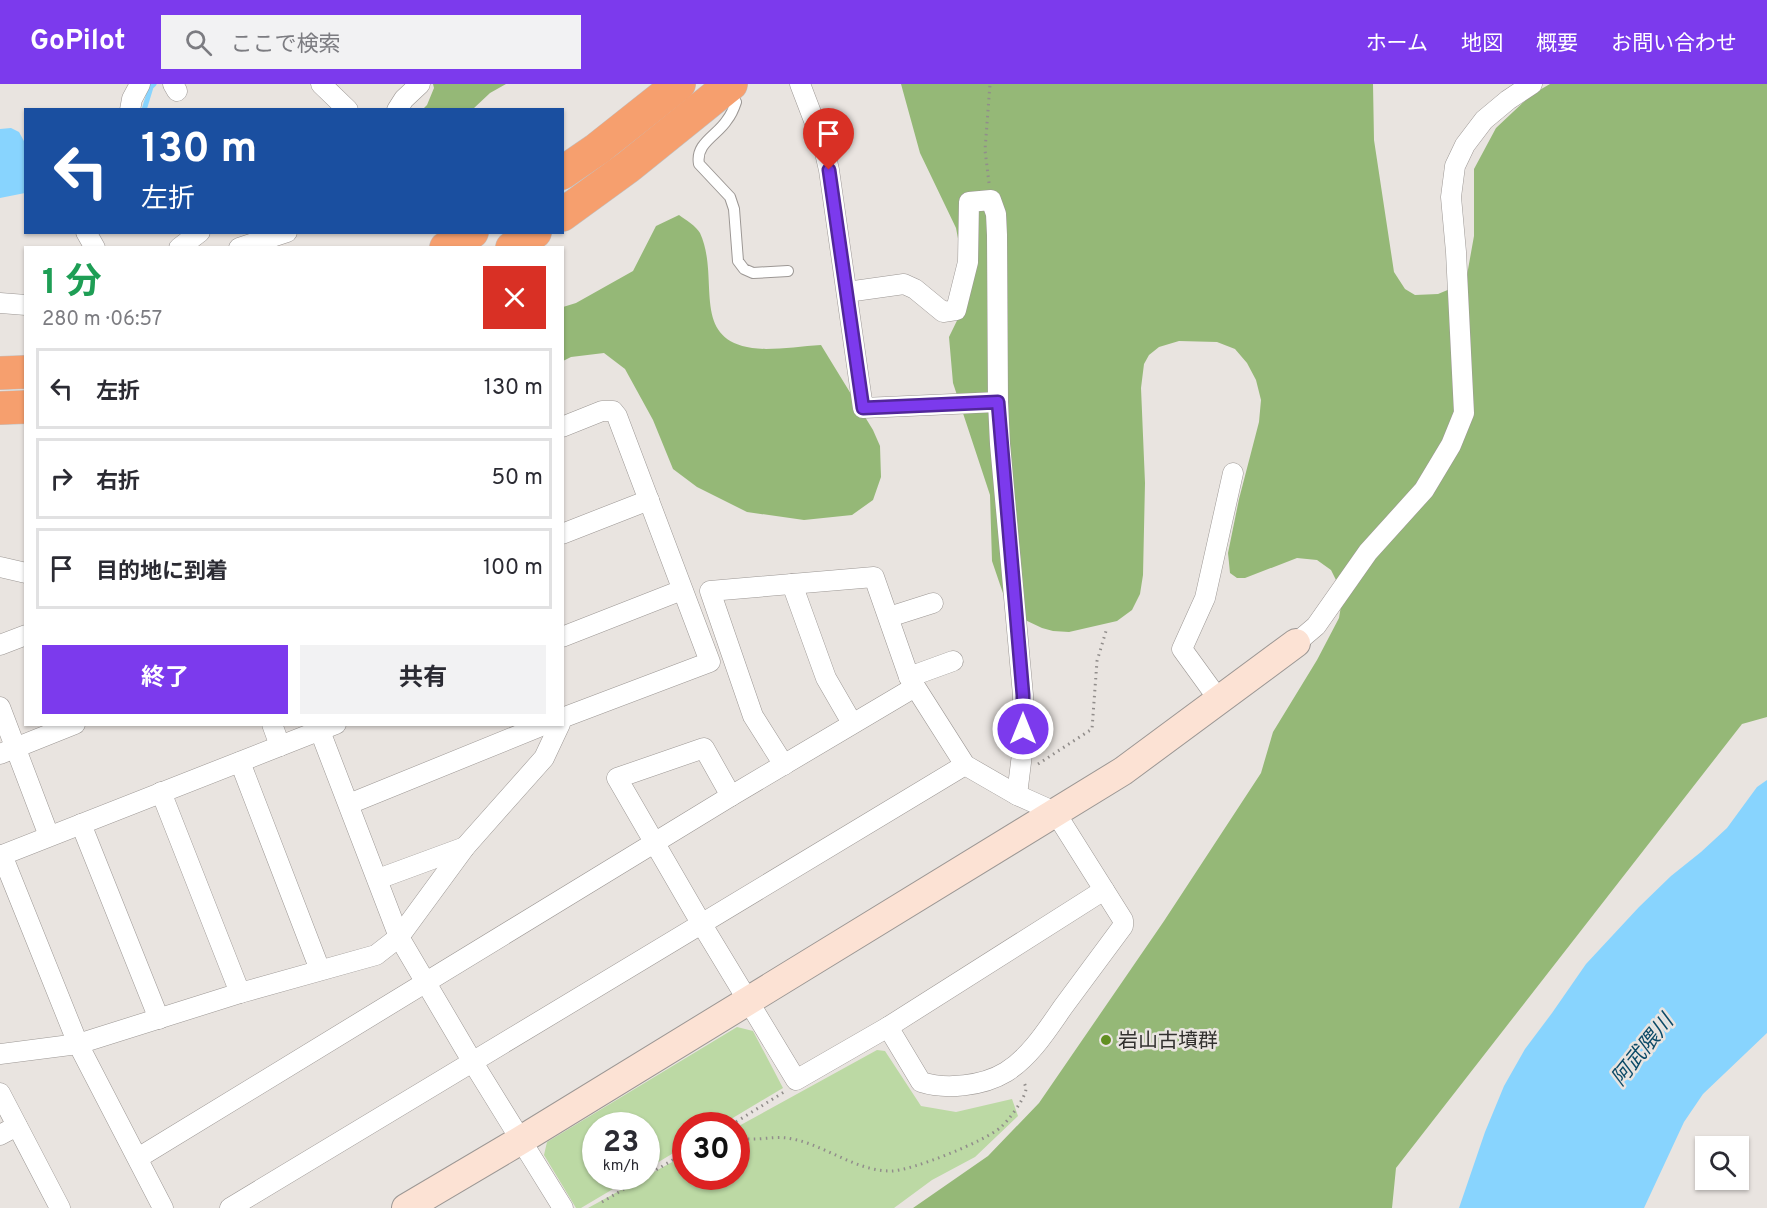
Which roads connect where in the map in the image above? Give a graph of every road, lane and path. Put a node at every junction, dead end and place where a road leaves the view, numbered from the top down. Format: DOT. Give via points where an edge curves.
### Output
graph roads {
  1 [pos="140,84"];
  2 [pos="420,84"];
  3 [pos="679,84"];
  4 [pos="800,84"];
  5 [pos="990,84"];
  6 [pos="1532,84"];
  7 [pos="323,85"];
  8 [pos="729,86"];
  9 [pos="130,108"];
  10 [pos="346,108"];
  11 [pos="398,108"];
  12 [pos="564,171"];
  13 [pos="991,200"];
  14 [pos="564,213"];
  15 [pos="281,234"];
  16 [pos="469,234"];
  17 [pos="532,234"];
  18 [pos="245,246"];
  19 [pos="449,246"];
  20 [pos="515,246"];
  21 [pos="788,270"];
  22 [pos="847,292"];
  23 [pos="0,303"];
  24 [pos="24,305"];
  25 [pos="24,356"];
  26 [pos="0,358"];
  27 [pos="24,372"];
  28 [pos="0,373"];
  29 [pos="998,402"];
  30 [pos="24,407"];
  31 [pos="0,408"];
  32 [pos="564,426"];
  33 [pos="1233,473"];
  34 [pos="649,501"];
  35 [pos="564,533"];
  36 [pos="0,567"];
  37 [pos="24,573"];
  38 [pos="792,584"];
  39 [pos="682,590"];
  40 [pos="933,603"];
  41 [pos="888,617"];
  42 [pos="1107,631"];
  43 [pos="24,636"];
  44 [pos="564,636"];
  45 [pos="1296,643"];
  46 [pos="0,645"];
  47 [pos="952,661"];
  48 [pos="912,682"];
  49 [pos="1219,700"];
  50 [pos="0,707"];
  51 [pos="564,717"];
  52 [pos="852,723"];
  53 [pos="70,726"];
  54 [pos="273,726"];
  55 [pos="541,726"];
  56 [pos="558,726"];
  57 [pos="328,728"];
  58 [pos="280,746"];
  59 [pos="8,751"];
  60 [pos="240,762"];
  61 [pos="784,765"];
  62 [pos="965,765"];
  63 [pos="1021,774"];
  64 [pos="161,792"];
  65 [pos="1017,795"];
  66 [pos="731,796"];
  67 [pos="348,804"];
  68 [pos="1055,812"];
  69 [pos="81,824"];
  70 [pos="49,836"];
  71 [pos="655,844"];
  72 [pos="465,847"];
  73 [pos="1,856"];
  74 [pos="378,879"];
  75 [pos="1104,890"];
  76 [pos="701,923"];
  77 [pos="399,937"];
  78 [pos="320,970"];
  79 [pos="426,982"];
  80 [pos="240,993"];
  81 [pos="749,1000"];
  82 [pos="159,1019"];
  83 [pos="888,1027"];
  84 [pos="78,1044"];
  85 [pos="0,1054"];
  86 [pos="472,1061"];
  87 [pos="1018,1061"];
  88 [pos="796,1080"];
  89 [pos="0,1093"];
  90 [pos="750,1112"];
  91 [pos="8,1131"];
  92 [pos="750,1137"];
  93 [pos="521,1140"];
  94 [pos="138,1158"];
  95 [pos="622,1190"];
  96 [pos="602,1202"];
  97 [pos="57,1207"];
  98 [pos="163,1208"];
  99 [pos="230,1208"];
  100 [pos="406,1208"];
  101 [pos="563,1208"];
  1 -- 9 [label="street"];
  2 -- 11 [label="street"];
  3 -- 12 [label="highway"];
  4 -- 22 [label="street" via="823,144"];
  5 -- 13 [label="path" via="985,150"];
  6 -- 45 [label="street" via="1484,120 1455,166 1451,197 1464,413 1451,445 1424,490 1368,552 1316,626"];
  7 -- 10 [label="street"];
  8 -- 14 [label="highway"];
  8 -- 21 [label="lane" via="736,102 727,121 704,144 699,164 730,197 738,261 744,269 753,273"];
  13 -- 22 [label="street" via="969,202 968,262 957,310 943,312 904,284"];
  13 -- 29 [label="street" via="997,235"];
  15 -- 18 [label="street"];
  16 -- 19 [label="highway"];
  17 -- 20 [label="highway"];
  22 -- 29 [label="street" via="863,408"];
  23 -- 24 [label="street"];
  25 -- 26 [label="street"];
  27 -- 28 [label="highway"];
  29 -- 63 [label="street" via="1023,695"];
  30 -- 31 [label="highway"];
  32 -- 34 [label="street" via="602,411 613,411"];
  33 -- 49 [label="street" via="1205,598 1182,649"];
  34 -- 35 [label="street"];
  34 -- 39 [label="street"];
  36 -- 37 [label="street"];
  38 -- 41 [label="street" via="874,577"];
  38 -- 52 [label="street" via="826,678"];
  38 -- 61 [label="street" via="710,591 753,716"];
  39 -- 44 [label="street"];
  39 -- 51 [label="street" via="710,662"];
  40 -- 41 [label="street"];
  41 -- 48 [label="street"];
  42 -- 63 [label="path" via="1097,661 1092,729"];
  43 -- 46 [label="street"];
  45 -- 49 [label="street"];
  47 -- 48 [label="street"];
  48 -- 52 [label="street"];
  48 -- 62 [label="street"];
  49 -- 68 [label="street" via="1123,771"];
  50 -- 59 [label="street"];
  52 -- 61 [label="street"];
  53 -- 59 [label="street"];
  54 -- 58 [label="street"];
  55 -- 67 [label="street"];
  56 -- 72 [label="street" via="544,758"];
  57 -- 58 [label="street"];
  57 -- 67 [label="street"];
  58 -- 60 [label="street"];
  59 -- 70 [label="street"];
  60 -- 64 [label="street"];
  60 -- 78 [label="street"];
  61 -- 66 [label="street"];
  62 -- 65 [label="street"];
  62 -- 76 [label="street"];
  63 -- 65 [label="street"];
  64 -- 69 [label="street"];
  64 -- 80 [label="street"];
  65 -- 68 [label="street"];
  66 -- 71 [label="street"];
  66 -- 71 [label="street" via="704,748 617,778"];
  67 -- 74 [label="street"];
  68 -- 75 [label="street"];
  68 -- 81 [label="street"];
  69 -- 70 [label="street"];
  69 -- 82 [label="street"];
  70 -- 73 [label="street"];
  71 -- 76 [label="street"];
  71 -- 79 [label="street"];
  72 -- 74 [label="street"];
  72 -- 77 [label="street"];
  73 -- 84 [label="street"];
  74 -- 77 [label="street"];
  75 -- 83 [label="street"];
  75 -- 87 [label="street" via="1123,926 1043,1035"];
  76 -- 81 [label="street"];
  76 -- 86 [label="street"];
  77 -- 78 [label="street" via="376,956"];
  77 -- 79 [label="street"];
  78 -- 80 [label="street"];
  79 -- 86 [label="street"];
  79 -- 94 [label="street"];
  80 -- 82 [label="street"];
  81 -- 88 [label="street"];
  81 -- 93 [label="street"];
  82 -- 84 [label="street"];
  83 -- 87 [label="street" via="921,1082 933,1086 984,1081"];
  83 -- 88 [label="street"];
  84 -- 85 [label="street"];
  84 -- 94 [label="street"];
  86 -- 93 [label="street"];
  86 -- 99 [label="street"];
  87 -- 92 [label="path" via="1026,1089 1000,1128 913,1168 874,1170 804,1142 785,1137"];
  88 -- 90 [label="path"];
  89 -- 91 [label="street"];
  91 -- 97 [label="street"];
  93 -- 100 [label="street"];
  93 -- 101 [label="street"];
  94 -- 98 [label="street"];
  95 -- 96 [label="path"];
}
